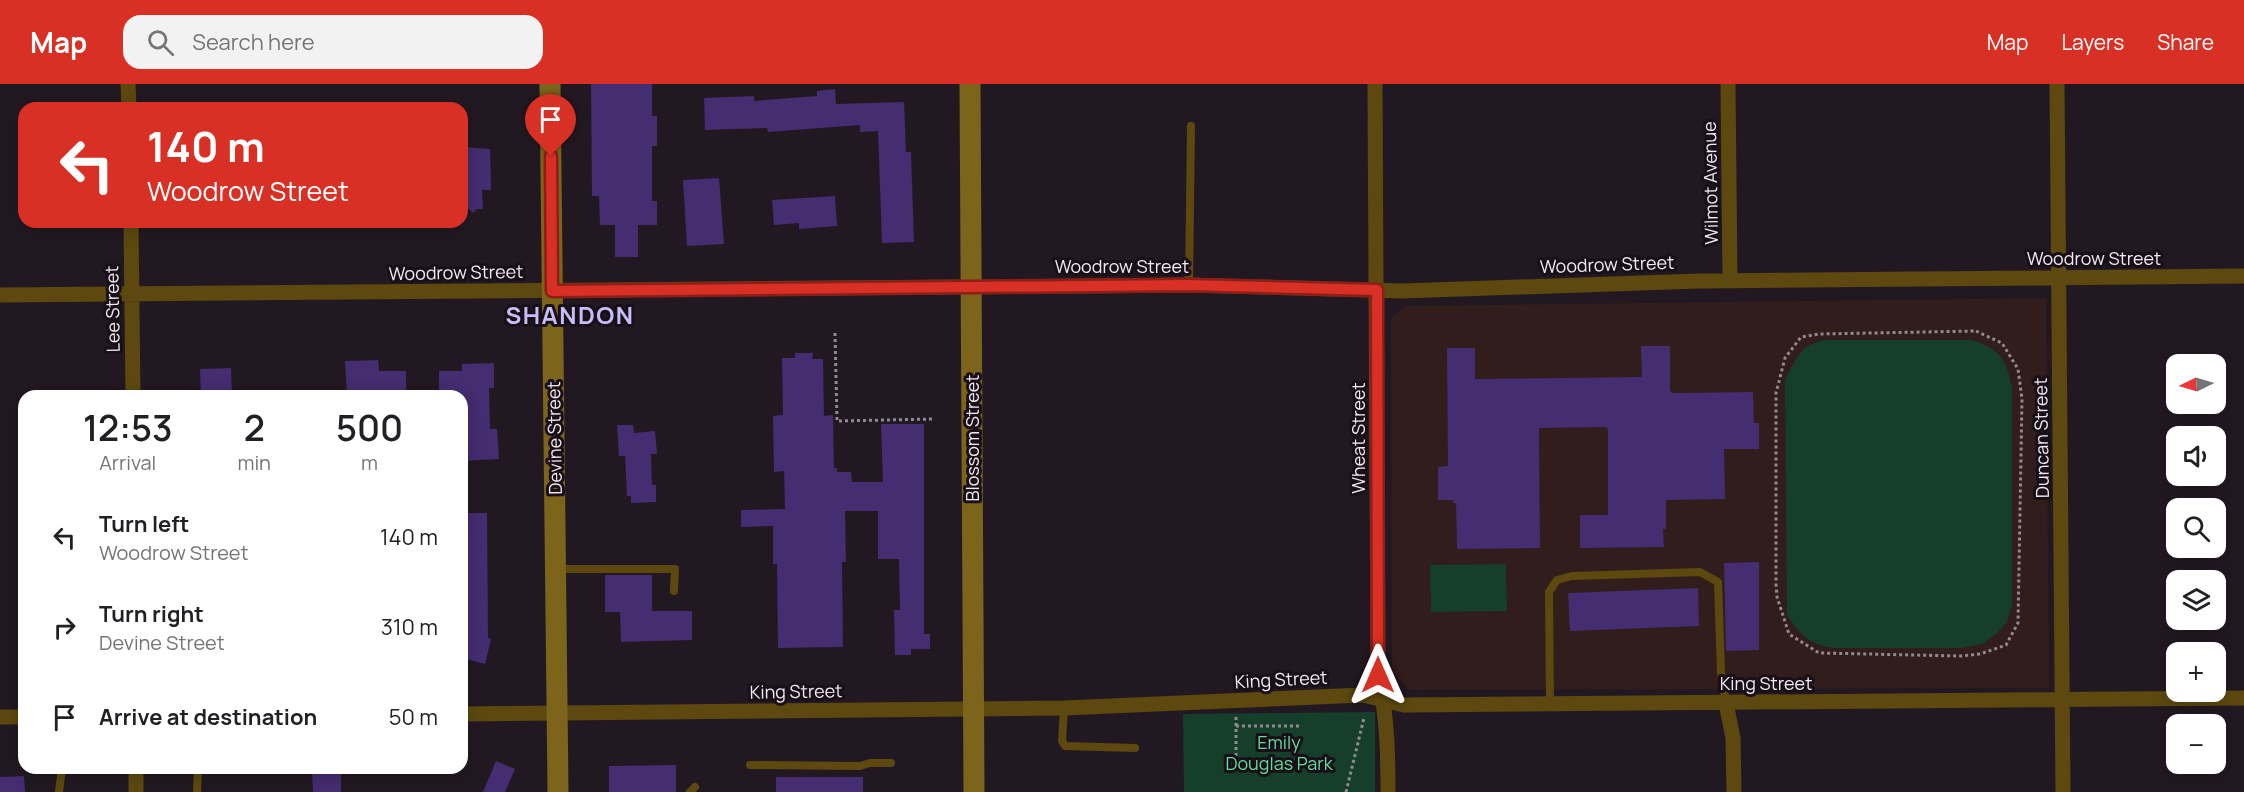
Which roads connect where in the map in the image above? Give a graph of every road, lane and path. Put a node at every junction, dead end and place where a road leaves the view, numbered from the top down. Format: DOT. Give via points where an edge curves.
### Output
graph roads {
  1 [pos="128,84"];
  2 [pos="550,84"];
  3 [pos="970,84"];
  4 [pos="1375,84"];
  5 [pos="1728,84"];
  6 [pos="2057,84"];
  7 [pos="129,102"];
  8 [pos="1191,126"];
  9 [pos="130,228"];
  10 [pos="2244,276"];
  11 [pos="2059,278"];
  12 [pos="1730,281"];
  13 [pos="1189,285"];
  14 [pos="971,287"];
  15 [pos="1377,290"];
  16 [pos="552,291"];
  17 [pos="132,294"];
  18 [pos="0,295"];
  19 [pos="835,333"];
  20 [pos="133,390"];
  21 [pos="935,419"];
  22 [pos="555,569"];
  23 [pos="1776,584"];
  24 [pos="674,591"];
  25 [pos="2244,698"];
  26 [pos="2062,700"];
  27 [pos="1384,701"];
  28 [pos="1726,703"];
  29 [pos="1550,705"];
  30 [pos="1064,708"];
  31 [pos="974,709"];
  32 [pos="557,713"];
  33 [pos="468,714"];
  34 [pos="1236,716"];
  35 [pos="0,717"];
  36 [pos="18,717"];
  37 [pos="1364,718"];
  38 [pos="1236,726"];
  39 [pos="1301,726"];
  40 [pos="1135,748"];
  41 [pos="1236,762"];
  42 [pos="891,763"];
  43 [pos="750,765"];
  44 [pos="61,774"];
  45 [pos="136,774"];
  46 [pos="198,774"];
  47 [pos="59,792"];
  48 [pos="136,792"];
  49 [pos="197,792"];
  50 [pos="558,792"];
  51 [pos="974,792"];
  52 [pos="1346,792"];
  53 [pos="1388,792"];
  54 [pos="1734,792"];
  55 [pos="2063,792"];
  1 -- 7 [label="street"];
  2 -- 16 [label="main road, Devine Street"];
  3 -- 14 [label="main road, Blossom Street"];
  4 -- 15 [label="street, Wheat Street"];
  5 -- 12 [label="street, Wilmot Avenue"];
  6 -- 11 [label="street, Duncan Street"];
  8 -- 13 [label="lane"];
  9 -- 17 [label="street, Lee Street"];
  10 -- 11 [label="street, Woodrow Street"];
  11 -- 12 [label="street, Woodrow Street"];
  11 -- 26 [label="street, Duncan Street"];
  12 -- 15 [label="street, Woodrow Street"];
  13 -- 14 [label="street, Woodrow Street"];
  13 -- 15 [label="street, Woodrow Street"];
  14 -- 16 [label="street, Woodrow Street"];
  14 -- 31 [label="main road, Blossom Street"];
  15 -- 27 [label="street, Wheat Street" via="1378,675"];
  16 -- 17 [label="street, Woodrow Street"];
  16 -- 22 [label="main road, Devine Street"];
  17 -- 18 [label="street, Woodrow Street"];
  17 -- 20 [label="street, Lee Street"];
  19 -- 21 [label="path" via="837,421"];
  22 -- 24 [label="lane" via="675,569"];
  22 -- 32 [label="main road, Devine Street"];
  23 -- 23 [label="path" via="1776,393 1785,358 1801,338 1819,334 1976,331 2002,344 2018,369 2022,399 2018,622 2006,645 1961,656 1819,654 1789,634"];
  25 -- 26 [label="street, King Street"];
  26 -- 28 [label="street, King Street"];
  26 -- 55 [label="street, Duncan Street"];
  27 -- 29 [label="street, King Street" via="1404,705"];
  27 -- 30 [label="street, King Street" via="1363,695"];
  27 -- 53 [label="street, Wheat Street"];
  28 -- 29 [label="street, King Street"];
  28 -- 29 [label="lane" via="1718,582 1700,572 1572,576 1557,580 1549,592"];
  28 -- 54 [label="street" via="1733,738"];
  30 -- 31 [label="street, King Street"];
  30 -- 40 [label="lane" via="1065,746"];
  31 -- 32 [label="street, King Street"];
  31 -- 51 [label="main road, Blossom Street"];
  32 -- 33 [label="street, King Street"];
  32 -- 50 [label="main road, Devine Street"];
  34 -- 38 [label="path"];
  35 -- 36 [label="street"];
  37 -- 52 [label="path"];
  38 -- 39 [label="path"];
  38 -- 41 [label="path"];
  42 -- 43 [label="lane"];
  44 -- 47 [label="lane"];
  45 -- 48 [label="street"];
  46 -- 49 [label="lane"];
}
